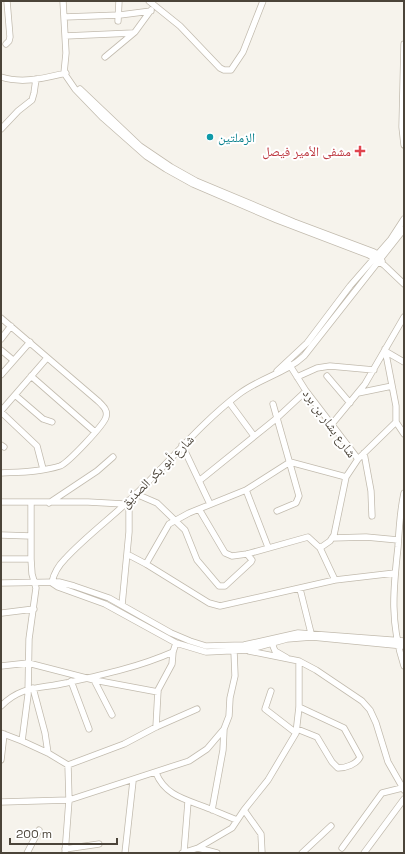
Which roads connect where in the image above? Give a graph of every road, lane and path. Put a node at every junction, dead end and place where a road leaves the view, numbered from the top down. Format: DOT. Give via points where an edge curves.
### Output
graph roads {
  1 [pos="7,1"];
  2 [pos="63,1"];
  3 [pos="119,1"];
  4 [pos="149,1"];
  5 [pos="263,1"];
  6 [pos="155,5"];
  7 [pos="151,11"];
  8 [pos="64,17"];
  9 [pos="119,18"];
  10 [pos="134,33"];
  11 [pos="65,36"];
  12 [pos="6,44"];
  13 [pos="404,44"];
  14 [pos="105,57"];
  15 [pos="65,73"];
  16 [pos="1,78"];
  17 [pos="36,79"];
  18 [pos="1,129"];
  19 [pos="404,145"];
  20 [pos="404,219"];
  21 [pos="404,229"];
  22 [pos="378,258"];
  23 [pos="404,284"];
  24 [pos="1,318"];
  25 [pos="404,318"];
  26 [pos="11,326"];
  27 [pos="1,339"];
  28 [pos="30,342"];
  29 [pos="1,350"];
  30 [pos="385,350"];
  31 [pos="47,358"];
  32 [pos="13,360"];
  33 [pos="404,362"];
  34 [pos="289,364"];
  35 [pos="374,370"];
  36 [pos="1,375"];
  37 [pos="31,376"];
  38 [pos="327,376"];
  39 [pos="297,377"];
  40 [pos="392,386"];
  41 [pos="306,391"];
  42 [pos="358,393"];
  43 [pos="15,395"];
  44 [pos="229,402"];
  45 [pos="350,403"];
  46 [pos="272,404"];
  47 [pos="1,412"];
  48 [pos="277,418"];
  49 [pos="52,422"];
  50 [pos="396,422"];
  51 [pos="332,424"];
  52 [pos="95,432"];
  53 [pos="404,434"];
  54 [pos="254,436"];
  55 [pos="182,445"];
  56 [pos="364,453"];
  57 [pos="113,457"];
  58 [pos="358,459"];
  59 [pos="290,462"];
  60 [pos="43,469"];
  61 [pos="1,473"];
  62 [pos="346,477"];
  63 [pos="199,481"];
  64 [pos="246,490"];
  65 [pos="404,492"];
  66 [pos="136,494"];
  67 [pos="129,500"];
  68 [pos="1,502"];
  69 [pos="31,503"];
  70 [pos="49,503"];
  71 [pos="124,504"];
  72 [pos="210,504"];
  73 [pos="199,509"];
  74 [pos="278,511"];
  75 [pos="372,516"];
  76 [pos="175,520"];
  77 [pos="1,535"];
  78 [pos="31,536"];
  79 [pos="332,538"];
  80 [pos="398,540"];
  81 [pos="268,547"];
  82 [pos="320,548"];
  83 [pos="398,548"];
  84 [pos="404,548"];
  85 [pos="127,554"];
  86 [pos="247,554"];
  87 [pos="1,559"];
  88 [pos="31,560"];
  89 [pos="146,564"];
  90 [pos="57,568"];
  91 [pos="395,573"];
  92 [pos="335,580"];
  93 [pos="34,582"];
  94 [pos="41,582"];
  95 [pos="52,582"];
  96 [pos="1,583"];
  97 [pos="74,586"];
  98 [pos="300,589"];
  99 [pos="122,605"];
  100 [pos="34,609"];
  101 [pos="2,613"];
  102 [pos="312,632"];
  103 [pos="287,637"];
  104 [pos="404,641"];
  105 [pos="274,642"];
  106 [pos="176,643"];
  107 [pos="397,643"];
  108 [pos="404,646"];
  109 [pos="221,649"];
  110 [pos="247,650"];
  111 [pos="234,651"];
  112 [pos="173,652"];
  113 [pos="288,658"];
  114 [pos="299,661"];
  115 [pos="28,663"];
  116 [pos="1,666"];
  117 [pos="404,666"];
  118 [pos="85,677"];
  119 [pos="94,680"];
  120 [pos="71,681"];
  121 [pos="30,688"];
  122 [pos="158,692"];
  123 [pos="271,692"];
  124 [pos="1,706"];
  125 [pos="299,707"];
  126 [pos="197,709"];
  127 [pos="112,715"];
  128 [pos="156,727"];
  129 [pos="89,729"];
  130 [pos="224,729"];
  131 [pos="296,731"];
  132 [pos="2,734"];
  133 [pos="22,741"];
  134 [pos="48,753"];
  135 [pos="1,760"];
  136 [pos="68,765"];
  137 [pos="156,772"];
  138 [pos="133,780"];
  139 [pos="403,789"];
  140 [pos="404,799"];
  141 [pos="70,800"];
  142 [pos="1,802"];
  143 [pos="188,802"];
  144 [pos="212,810"];
  145 [pos="244,810"];
  146 [pos="237,820"];
  147 [pos="331,826"];
  148 [pos="39,830"];
  149 [pos="99,844"];
  150 [pos="198,848"];
  151 [pos="342,848"];
  152 [pos="65,851"];
  153 [pos="27,853"];
  154 [pos="125,853"];
  155 [pos="183,853"];
  156 [pos="217,853"];
  157 [pos="262,853"];
  158 [pos="302,853"];
  159 [pos="364,853"];
  1 -- 12 [label="street" via="10,37"];
  2 -- 8 [label="street"];
  3 -- 9 [label="street"];
  4 -- 6 [label="street"];
  5 -- 6 [label="street" via="243,52 229,71 220,68 180,26"];
  6 -- 7 [label="street"];
  7 -- 9 [label="street"];
  7 -- 10 [label="street"];
  8 -- 9 [label="street"];
  8 -- 11 [label="street"];
  10 -- 11 [label="street"];
  10 -- 14 [label="street"];
  11 -- 15 [label="street"];
  13 -- 19 [label="street"];
  15 -- 17 [label="street"];
  15 -- 22 [label="street" via="84,99 137,148 166,169"];
  16 -- 17 [label="street"];
  17 -- 18 [label="street" via="32,100"];
  20 -- 22 [label="street, شارع أبو بكر الصدّيق"];
  21 -- 22 [label="street, شارع أبو بكر الصدّيق"];
  22 -- 23 [label="street"];
  22 -- 34 [label="street, شارع أبو بكر الصدّيق" via="350,286"];
  24 -- 26 [label="street"];
  25 -- 30 [label="street"];
  26 -- 27 [label="street"];
  26 -- 28 [label="street"];
  28 -- 31 [label="street"];
  28 -- 32 [label="street"];
  29 -- 32 [label="street"];
  30 -- 33 [label="street"];
  30 -- 35 [label="street"];
  30 -- 40 [label="street"];
  31 -- 37 [label="street"];
  31 -- 52 [label="street" via="105,408 106,419"];
  32 -- 36 [label="street"];
  34 -- 39 [label="street, شارع بشار بن برد"];
  34 -- 44 [label="street, شارع أبو بكر الصدّيق"];
  35 -- 39 [label="street" via="330,366 317,368"];
  35 -- 42 [label="street"];
  37 -- 43 [label="street"];
  37 -- 52 [label="street"];
  38 -- 45 [label="street"];
  39 -- 41 [label="street, شارع بشار بن برد"];
  40 -- 42 [label="street"];
  40 -- 50 [label="street"];
  41 -- 48 [label="street"];
  41 -- 51 [label="street, شارع بشار بن برد"];
  42 -- 45 [label="street"];
  43 -- 47 [label="street"];
  43 -- 49 [label="street" via="43,419"];
  44 -- 54 [label="street"];
  44 -- 55 [label="street, شارع أبو بكر الصدّيق"];
  45 -- 51 [label="street"];
  46 -- 48 [label="street"];
  47 -- 60 [label="street" via="37,446"];
  48 -- 54 [label="street"];
  48 -- 59 [label="street"];
  50 -- 53 [label="street"];
  50 -- 56 [label="street"];
  51 -- 58 [label="street, شارع بشار بن برد"];
  52 -- 60 [label="street" via="66,463"];
  54 -- 63 [label="street"];
  55 -- 63 [label="street"];
  55 -- 66 [label="street, شارع أبو بكر الصدّيق"];
  56 -- 58 [label="street"];
  56 -- 75 [label="street" via="371,491"];
  57 -- 70 [label="street" via="97,472"];
  58 -- 62 [label="street, شارع بشار بن برد"];
  59 -- 62 [label="street"];
  59 -- 64 [label="street"];
  59 -- 74 [label="street" via="299,500"];
  60 -- 61 [label="street"];
  62 -- 79 [label="street, شارع بشار بن برد" via="338,522"];
  63 -- 72 [label="street"];
  64 -- 72 [label="street"];
  64 -- 81 [label="street"];
  65 -- 80 [label="street"];
  66 -- 67 [label="street, شارع أبو بكر الصدّيق"];
  66 -- 76 [label="street" via="157,503"];
  67 -- 71 [label="street, شارع أبو بكر الصدّيق"];
  67 -- 85 [label="street" via="131,509"];
  68 -- 69 [label="street"];
  69 -- 70 [label="street"];
  69 -- 78 [label="street"];
  70 -- 71 [label="street"];
  71 -- 90 [label="street, شارع أبو بكر الصدّيق"];
  72 -- 73 [label="street"];
  73 -- 76 [label="street"];
  73 -- 86 [label="street" via="225,553 232,556"];
  76 -- 86 [label="street" via="187,532 197,560 220,587 227,584 251,562"];
  76 -- 89 [label="street" via="165,529"];
  77 -- 78 [label="street"];
  78 -- 88 [label="street"];
  79 -- 80 [label="street" via="366,537"];
  79 -- 82 [label="street"];
  80 -- 83 [label="street"];
  81 -- 82 [label="street" via="283,545 306,536"];
  81 -- 86 [label="street"];
  82 -- 92 [label="street"];
  83 -- 84 [label="street"];
  83 -- 91 [label="street"];
  85 -- 89 [label="street"];
  85 -- 99 [label="street"];
  87 -- 88 [label="street"];
  88 -- 93 [label="street"];
  89 -- 98 [label="street" via="215,605 234,604"];
  90 -- 94 [label="street"];
  90 -- 95 [label="street, شارع أبو بكر الصدّيق"];
  90 -- 97 [label="street" via="57,576"];
  91 -- 92 [label="street"];
  91 -- 107 [label="street" via="394,620"];
  92 -- 98 [label="street"];
  93 -- 94 [label="street"];
  93 -- 96 [label="street"];
  93 -- 100 [label="street"];
  94 -- 95 [label="street"];
  95 -- 97 [label="street"];
  95 -- 106 [label="street" via="58,587 119,611"];
  97 -- 99 [label="street"];
  98 -- 102 [label="street"];
  99 -- 109 [label="street" via="190,641"];
  100 -- 101 [label="street"];
  100 -- 115 [label="street"];
  102 -- 103 [label="street"];
  102 -- 107 [label="street"];
  103 -- 105 [label="street"];
  103 -- 107 [label="street"];
  103 -- 109 [label="street"];
  104 -- 107 [label="street"];
  105 -- 110 [label="street"];
  105 -- 113 [label="street" via="274,650"];
  106 -- 109 [label="street" via="196,650"];
  106 -- 112 [label="street"];
  107 -- 108 [label="street"];
  107 -- 117 [label="street"];
  109 -- 111 [label="street"];
  110 -- 111 [label="street"];
  110 -- 113 [label="street"];
  111 -- 130 [label="street" via="235,676 229,716"];
  112 -- 118 [label="street" via="152,661"];
  112 -- 122 [label="street" via="172,664"];
  113 -- 114 [label="street"];
  114 -- 125 [label="street"];
  114 -- 139 [label="street" via="354,695 370,710 388,762"];
  115 -- 116 [label="street"];
  115 -- 118 [label="street"];
  115 -- 121 [label="street"];
  118 -- 119 [label="street"];
  118 -- 120 [label="street"];
  119 -- 122 [label="street"];
  119 -- 127 [label="street"];
  120 -- 121 [label="street"];
  120 -- 129 [label="street"];
  121 -- 124 [label="street" via="10,697"];
  121 -- 133 [label="street"];
  121 -- 134 [label="street" via="45,733"];
  122 -- 128 [label="street"];
  123 -- 131 [label="street" via="265,709"];
  125 -- 131 [label="street"];
  125 -- 131 [label="street" via="344,728 360,756 359,759 355,763 338,768 317,738"];
  126 -- 128 [label="street"];
  128 -- 136 [label="street" via="124,744"];
  130 -- 137 [label="street" via="211,746 194,759"];
  130 -- 144 [label="street" via="223,750"];
  131 -- 145 [label="street" via="268,780"];
  132 -- 133 [label="street"];
  132 -- 135 [label="street"];
  133 -- 134 [label="street"];
  134 -- 136 [label="street"];
  136 -- 141 [label="street"];
  137 -- 138 [label="street"];
  137 -- 143 [label="street" via="165,787"];
  138 -- 141 [label="street"];
  138 -- 154 [label="street"];
  139 -- 151 [label="street" via="380,794"];
  140 -- 159 [label="street"];
  141 -- 142 [label="street"];
  141 -- 152 [label="street"];
  143 -- 144 [label="street"];
  143 -- 155 [label="street"];
  144 -- 146 [label="street"];
  145 -- 146 [label="street"];
  145 -- 157 [label="street" via="261,834"];
  146 -- 150 [label="street" via="230,830"];
  147 -- 158 [label="street"];
  148 -- 153 [label="street"];
  149 -- 152 [label="street"];
  150 -- 155 [label="street"];
  150 -- 156 [label="street"];
}
